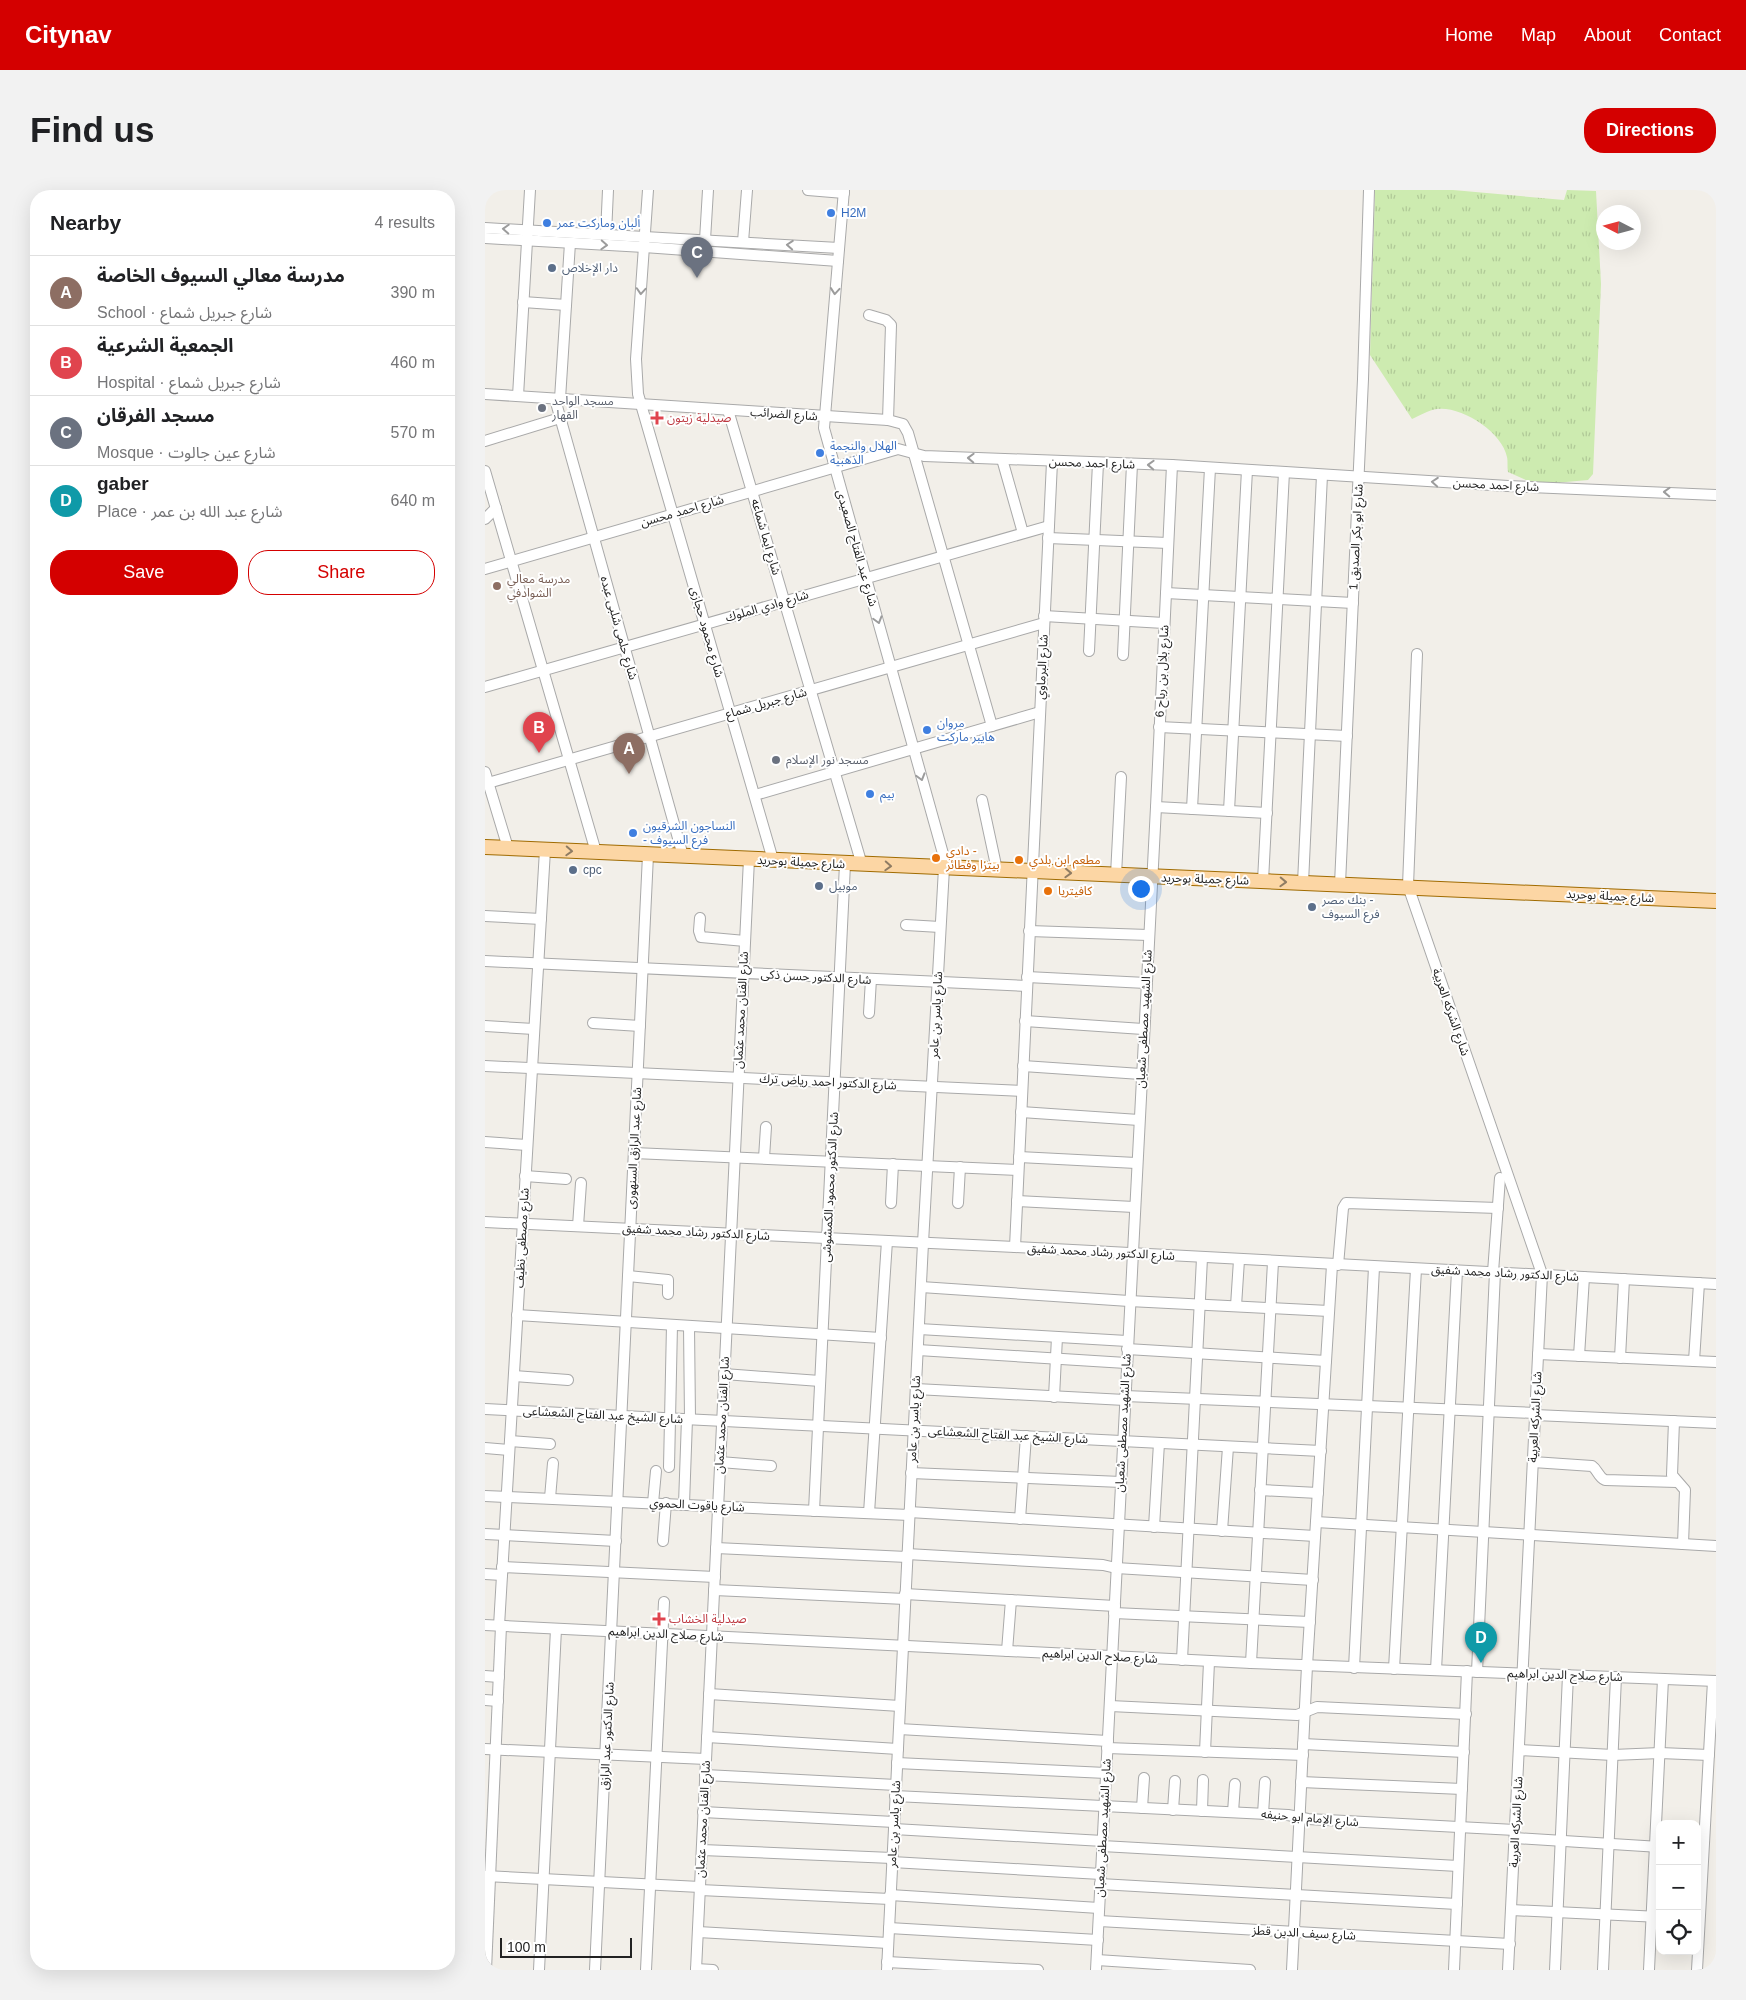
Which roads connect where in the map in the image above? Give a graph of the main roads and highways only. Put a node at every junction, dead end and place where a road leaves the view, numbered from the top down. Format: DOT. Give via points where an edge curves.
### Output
graph roads {
  1 [pos="485,848"];
  2 [pos="1716,901"];
  1 -- 2 [label="main road, شارع جميلة بوحريد, one-way"];
}
